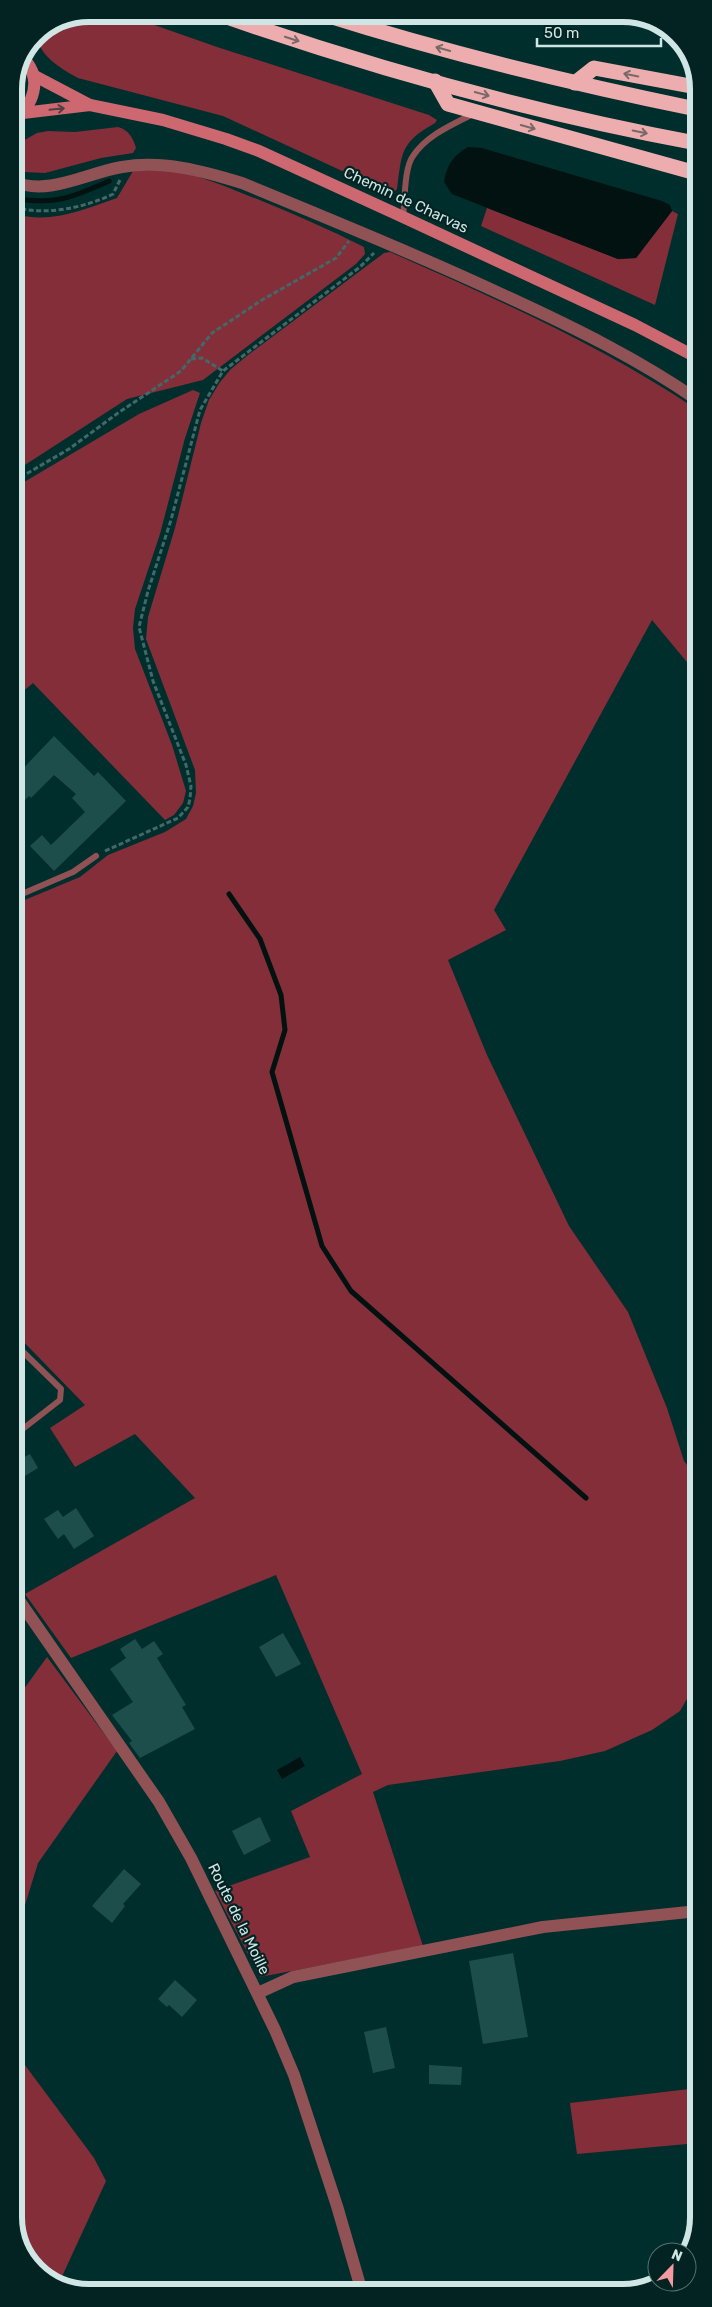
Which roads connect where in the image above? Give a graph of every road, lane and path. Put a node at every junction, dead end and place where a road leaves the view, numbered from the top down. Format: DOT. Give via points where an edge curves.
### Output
graph roads {
  1 [pos="244,22"];
  2 [pos="352,22"];
  3 [pos="28,65"];
  4 [pos="33,75"];
  5 [pos="435,81"];
  6 [pos="575,83"];
  7 [pos="690,86"];
  8 [pos="90,105"];
  9 [pos="690,108"];
  10 [pos="23,109"];
  11 [pos="478,112"];
  12 [pos="23,114"];
  13 [pos="690,142"];
  14 [pos="122,167"];
  15 [pos="690,171"];
  16 [pos="23,185"];
  17 [pos="23,209"];
  18 [pos="403,217"];
  19 [pos="357,231"];
  20 [pos="383,241"];
  21 [pos="690,354"];
  22 [pos="190,359"];
  23 [pos="223,371"];
  24 [pos="690,395"];
  25 [pos="23,476"];
  26 [pos="96,856"];
  27 [pos="23,894"];
  28 [pos="23,1352"];
  29 [pos="23,1429"];
  30 [pos="23,1606"];
  31 [pos="690,1912"];
  32 [pos="258,1993"];
  33 [pos="360,2284"];
  1 -- 5 [label="highway, one-way"];
  6 -- 2 [label="highway, one-way"];
  3 -- 4 [label="street"];
  4 -- 8 [label="street, Chemin de Charvas"];
  4 -- 10 [label="street" via="32,98"];
  5 -- 11 [label="highway" via="448,104"];
  5 -- 13 [label="highway, one-way" via="586,120"];
  7 -- 6 [label="highway, one-way" via="594,68"];
  6 -- 9 [label="highway"];
  12 -- 8 [label="street, Chemin de Charvas, one-way"];
  8 -- 18 [label="street, Chemin de Charvas" via="154,118 226,139"];
  11 -- 15 [label="highway, one-way"];
  11 -- 18 [label="lane" via="438,132 412,156 406,179"];
  14 -- 16 [label="street" via="62,184"];
  14 -- 17 [label="path" via="116,191 105,198 46,211"];
  14 -- 19 [label="street" via="162,164 207,172 242,183"];
  18 -- 21 [label="street, Chemin de Charvas"];
  19 -- 20 [label="street"];
  19 -- 22 [label="path" via="336,258 212,333"];
  20 -- 23 [label="path" via="360,267"];
  20 -- 24 [label="street" via="572,326 623,353"];
  22 -- 23 [label="path" via="202,358"];
  22 -- 25 [label="path" via="181,371 69,449"];
  23 -- 26 [label="path" via="195,424 176,505 139,627 153,681 186,765 191,786 190,799 178,818"];
  26 -- 27 [label="lane" via="73,872"];
  28 -- 29 [label="lane" via="61,1389 60,1400"];
  30 -- 32 [label="street, Route de la Moille" via="159,1802 191,1858"];
  31 -- 32 [label="street" via="543,1927 292,1978"];
  32 -- 33 [label="street, Route de la Moille" via="310,2120"];
}
